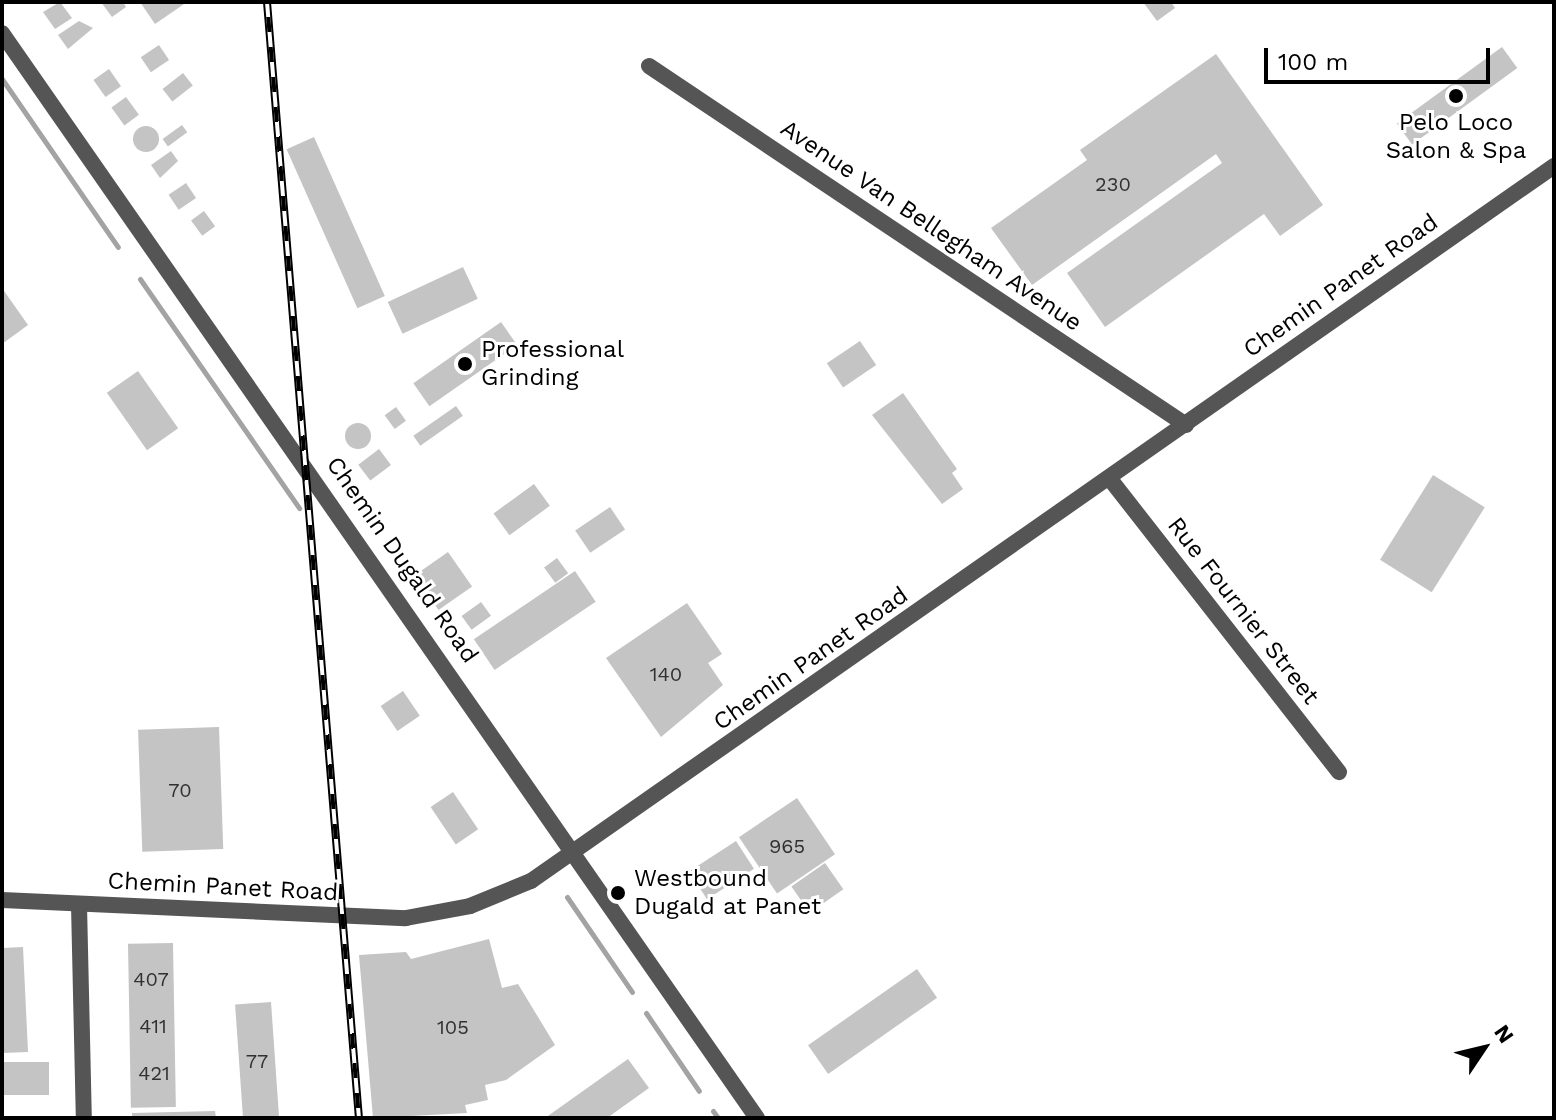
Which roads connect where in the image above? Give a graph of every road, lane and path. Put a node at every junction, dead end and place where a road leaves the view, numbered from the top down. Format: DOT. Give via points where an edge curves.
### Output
graph roads {
  1 [pos="2,33"];
  2 [pos="649,66"];
  3 [pos="1554,166"];
  4 [pos="1186,425"];
  5 [pos="1110,479"];
  6 [pos="1339,772"];
  7 [pos="578,852"];
  8 [pos="2,900"];
  9 [pos="79,905"];
  10 [pos="84,1118"];
  11 [pos="757,1118"];
  1 -- 7 [label="street, Chemin Dugald Road"];
  2 -- 4 [label="street, Avenue Van Bellegham Avenue"];
  3 -- 4 [label="street, Chemin Panet Road"];
  4 -- 5 [label="street, Chemin Panet Road"];
  5 -- 6 [label="street, Rue Fournier Street"];
  5 -- 7 [label="street, Chemin Panet Road"];
  7 -- 9 [label="street, Chemin Panet Road" via="470,906 406,918"];
  7 -- 11 [label="street, Chemin Dugald Road"];
  8 -- 9 [label="street, Chemin Panet Road"];
  9 -- 10 [label="street"];
}
